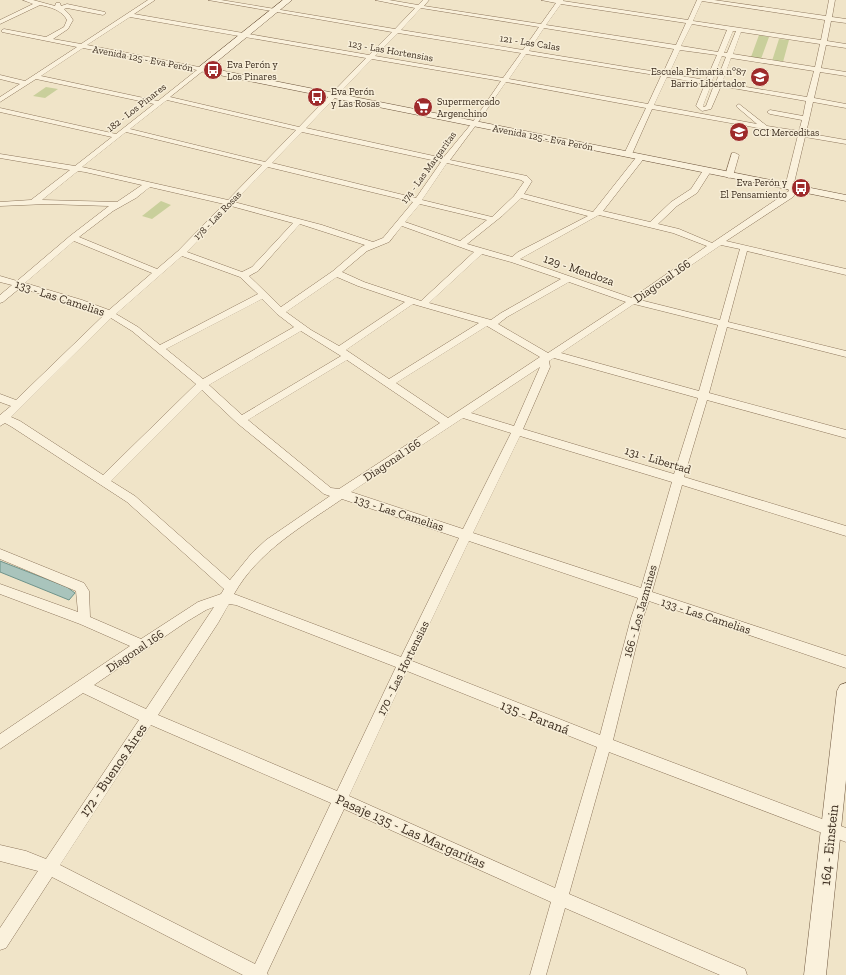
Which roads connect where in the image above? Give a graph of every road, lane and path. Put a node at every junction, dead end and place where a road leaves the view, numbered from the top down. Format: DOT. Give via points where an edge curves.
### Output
graph roads {
  1 [pos="26,0"];
  2 [pos="57,0"];
  3 [pos="75,0"];
  4 [pos="152,0"];
  5 [pos="210,0"];
  6 [pos="288,0"];
  7 [pos="378,0"];
  8 [pos="426,0"];
  9 [pos="544,0"];
  10 [pos="701,0"];
  11 [pos="832,0"];
  12 [pos="561,1"];
  13 [pos="39,3"];
  14 [pos="67,6"];
  15 [pos="420,6"];
  16 [pos="59,8"];
  17 [pos="275,11"];
  18 [pos="103,13"];
  19 [pos="129,16"];
  20 [pos="829,18"];
  21 [pos="846,20"];
  22 [pos="0,22"];
  23 [pos="689,22"];
  24 [pos="544,26"];
  25 [pos="731,28"];
  26 [pos="396,30"];
  27 [pos="739,30"];
  28 [pos="1,31"];
  29 [pos="244,35"];
  30 [pos="48,39"];
  31 [pos="824,42"];
  32 [pos="82,46"];
  33 [pos="846,46"];
  34 [pos="678,47"];
  35 [pos="524,52"];
  36 [pos="720,53"];
  37 [pos="730,55"];
  38 [pos="370,57"];
  39 [pos="202,69"];
  40 [pos="817,69"];
  41 [pos="846,74"];
  42 [pos="665,75"];
  43 [pos="0,77"];
  44 [pos="35,77"];
  45 [pos="504,80"];
  46 [pos="709,82"];
  47 [pos="25,83"];
  48 [pos="718,84"];
  49 [pos="332,96"];
  50 [pos="0,100"];
  51 [pos="162,100"];
  52 [pos="810,100"];
  53 [pos="650,106"];
  54 [pos="739,106"];
  55 [pos="846,106"];
  56 [pos="0,110"];
  57 [pos="770,112"];
  58 [pos="806,119"];
  59 [pos="474,124"];
  60 [pos="764,127"];
  61 [pos="299,129"];
  62 [pos="125,130"];
  63 [pos="802,134"];
  64 [pos="117,136"];
  65 [pos="846,142"];
  66 [pos="628,154"];
  67 [pos="735,155"];
  68 [pos="0,156"];
  69 [pos="641,157"];
  70 [pos="445,161"];
  71 [pos="267,164"];
  72 [pos="76,169"];
  73 [pos="707,171"];
  74 [pos="729,176"];
  75 [pos="148,184"];
  76 [pos="792,188"];
  77 [pos="520,195"];
  78 [pos="846,198"];
  79 [pos="34,202"];
  80 [pos="416,202"];
  81 [pos="229,203"];
  82 [pos="1,204"];
  83 [pos="118,204"];
  84 [pos="597,214"];
  85 [pos="492,219"];
  86 [pos="298,222"];
  87 [pos="401,223"];
  88 [pos="652,225"];
  89 [pos="73,238"];
  90 [pos="462,244"];
  91 [pos="716,244"];
  92 [pos="372,245"];
  93 [pos="744,248"];
  94 [pos="480,251"];
  95 [pos="181,253"];
  96 [pos="514,260"];
  97 [pos="846,272"];
  98 [pos="159,273"];
  99 [pos="336,273"];
  100 [pos="243,275"];
  101 [pos="0,279"];
  102 [pos="567,279"];
  103 [pos="19,284"];
  104 [pos="263,295"];
  105 [pos="0,300"];
  106 [pos="412,301"];
  107 [pos="633,301"];
  108 [pos="423,304"];
  109 [pos="280,312"];
  110 [pos="110,314"];
  111 [pos="490,323"];
  112 [pos="723,324"];
  113 [pos="300,327"];
  114 [pos="159,349"];
  115 [pos="343,353"];
  116 [pos="846,354"];
  117 [pos="548,357"];
  118 [pos="389,383"];
  119 [pos="202,384"];
  120 [pos="703,396"];
  121 [pos="0,398"];
  122 [pos="17,404"];
  123 [pos="462,414"];
  124 [pos="2,420"];
  125 [pos="241,420"];
  126 [pos="447,423"];
  127 [pos="517,431"];
  128 [pos="846,434"];
  129 [pos="678,480"];
  130 [pos="104,481"];
  131 [pos="339,495"];
  132 [pos="846,531"];
  133 [pos="468,535"];
  134 [pos="0,554"];
  135 [pos="0,589"];
  136 [pos="228,593"];
  137 [pos="645,595"];
  138 [pos="84,620"];
  139 [pos="143,646"];
  140 [pos="846,662"];
  141 [pos="404,664"];
  142 [pos="82,686"];
  143 [pos="846,690"];
  144 [pos="148,717"];
  145 [pos="0,742"];
  146 [pos="605,743"];
  147 [pos="341,800"];
  148 [pos="838,832"];
  149 [pos="0,853"];
  150 [pos="48,867"];
  151 [pos="560,898"];
  152 [pos="0,942"];
  153 [pos="259,975"];
  154 [pos="538,975"];
  155 [pos="739,975"];
  156 [pos="815,975"];
  1 -- 13 [label="street"];
  2 -- 16 [label="street"];
  3 -- 14 [label="street"];
  4 -- 19 [label="street"];
  5 -- 17 [label="street, 121 - Las Calas"];
  6 -- 17 [label="street, 182 - Los Pinares"];
  7 -- 15 [label="street"];
  8 -- 15 [label="street, 178 - Las Rosas"];
  9 -- 12 [label="street"];
  10 -- 20 [label="street"];
  10 -- 23 [label="street"];
  11 -- 20 [label="street"];
  12 -- 23 [label="street"];
  12 -- 24 [label="street, 174 - Las Margaritas"];
  13 -- 16 [label="street"];
  13 -- 22 [label="street"];
  14 -- 16 [label="street"];
  14 -- 18 [label="street"];
  15 -- 24 [label="street"];
  15 -- 26 [label="street, 178 - Las Rosas"];
  16 -- 30 [label="street" via="70,20 66,28"];
  17 -- 26 [label="street, 121 - Las Calas"];
  17 -- 29 [label="street, 182 - Los Pinares"];
  19 -- 29 [label="street, 123 - Las Hortensias"];
  19 -- 32 [label="street"];
  20 -- 21 [label="street"];
  20 -- 31 [label="street"];
  23 -- 25 [label="street"];
  23 -- 34 [label="street"];
  24 -- 34 [label="street"];
  24 -- 35 [label="street, 174 - Las Margaritas"];
  25 -- 27 [label="street"];
  25 -- 36 [label="street"];
  26 -- 35 [label="street, 121 - Las Calas"];
  26 -- 38 [label="street, 178 - Las Rosas"];
  27 -- 31 [label="street"];
  27 -- 37 [label="street"];
  28 -- 30 [label="street, Avenida 125 - Eva Perón"];
  29 -- 38 [label="street, 123 - Las Hortensias"];
  29 -- 39 [label="street, 182 - Los Pinares"];
  30 -- 32 [label="street, Avenida 125 - Eva Perón"];
  31 -- 33 [label="street"];
  31 -- 40 [label="street"];
  32 -- 39 [label="street, Avenida 125 - Eva Perón"];
  32 -- 44 [label="street"];
  34 -- 36 [label="street"];
  34 -- 42 [label="street"];
  35 -- 42 [label="street, 121 - Las Calas"];
  35 -- 45 [label="street, 174 - Las Margaritas"];
  36 -- 37 [label="street"];
  36 -- 46 [label="street"];
  37 -- 40 [label="street"];
  37 -- 48 [label="street"];
  38 -- 45 [label="street, 123 - Las Hortensias"];
  38 -- 49 [label="street, 178 - Las Rosas"];
  39 -- 49 [label="street, Avenida 125 - Eva Perón"];
  39 -- 51 [label="street, 182 - Los Pinares"];
  40 -- 41 [label="street"];
  40 -- 52 [label="street"];
  42 -- 46 [label="street, 121 - Las Calas"];
  42 -- 53 [label="street"];
  43 -- 47 [label="street"];
  44 -- 47 [label="street"];
  44 -- 51 [label="street"];
  45 -- 53 [label="street, 123 - Las Hortensias"];
  45 -- 59 [label="street, 174 - Las Margaritas"];
  46 -- 48 [label="street, 121 - Las Calas"];
  46 -- 48 [label="street" via="699,106 702,109 709,108"];
  47 -- 50 [label="street"];
  48 -- 52 [label="street, 121 - Las Calas"];
  49 -- 59 [label="street, Avenida 125 - Eva Perón"];
  49 -- 61 [label="street, 178 - Las Rosas"];
  51 -- 61 [label="street"];
  51 -- 62 [label="street, 182 - Los Pinares"];
  52 -- 55 [label="street, 121 - Las Calas"];
  52 -- 58 [label="street"];
  53 -- 60 [label="street, 123 - Las Hortensias"];
  53 -- 66 [label="street"];
  54 -- 60 [label="street"];
  56 -- 64 [label="street"];
  57 -- 58 [label="street"];
  58 -- 63 [label="street"];
  59 -- 66 [label="street, Avenida 125 - Eva Perón"];
  59 -- 70 [label="street, 174 - Las Margaritas"];
  60 -- 63 [label="street, 123 - Las Hortensias"];
  61 -- 70 [label="street"];
  61 -- 71 [label="street, 178 - Las Rosas"];
  62 -- 64 [label="street, 182 - Los Pinares"];
  62 -- 71 [label="street"];
  63 -- 65 [label="street, 123 - Las Hortensias"];
  63 -- 76 [label="street" via="790,183"];
  64 -- 72 [label="street, 182 - Los Pinares"];
  66 -- 69 [label="street, Avenida 125 - Eva Perón"];
  67 -- 74 [label="street"];
  68 -- 72 [label="street"];
  69 -- 73 [label="street, Avenida 125 - Eva Perón"];
  69 -- 84 [label="street"];
  70 -- 77 [label="street" via="528,181"];
  70 -- 80 [label="street, 174 - Las Margaritas"];
  71 -- 80 [label="street"];
  71 -- 81 [label="street, 178 - Las Rosas"];
  72 -- 75 [label="street"];
  72 -- 79 [label="street, 182 - Los Pinares"];
  73 -- 74 [label="street, Avenida 125 - Eva Perón"];
  73 -- 88 [label="street" via="694,191 674,204"];
  74 -- 76 [label="street, Avenida 125 - Eva Perón"];
  75 -- 81 [label="street"];
  75 -- 83 [label="street"];
  76 -- 78 [label="street, Avenida 125 - Eva Perón"];
  76 -- 91 [label="street, Diagonal 166" via="793,191 786,198"];
  77 -- 84 [label="street"];
  77 -- 85 [label="street"];
  79 -- 82 [label="street"];
  79 -- 83 [label="street"];
  80 -- 85 [label="street"];
  80 -- 87 [label="street, 174 - Las Margaritas"];
  81 -- 86 [label="street"];
  81 -- 95 [label="street, 178 - Las Rosas"];
  83 -- 89 [label="street"];
  84 -- 88 [label="street"];
  84 -- 96 [label="street"];
  85 -- 90 [label="street"];
  86 -- 92 [label="street"];
  86 -- 100 [label="street" via="255,269"];
  87 -- 90 [label="street, 129 - Mendoza"];
  87 -- 92 [label="street, 174 - Las Margaritas" via="386,240"];
  88 -- 91 [label="street"];
  89 -- 98 [label="street"];
  89 -- 103 [label="street"];
  90 -- 94 [label="street, 129 - Mendoza"];
  91 -- 93 [label="street"];
  91 -- 107 [label="street, Diagonal 166"];
  92 -- 99 [label="street, 174 - Las Margaritas"];
  93 -- 97 [label="street"];
  93 -- 112 [label="street, 166 - Los Jazmines"];
  94 -- 96 [label="street, 129 - Mendoza"];
  94 -- 108 [label="street"];
  95 -- 98 [label="street, 178 - Las Rosas"];
  95 -- 100 [label="street"];
  96 -- 102 [label="street, 129 - Mendoza"];
  98 -- 110 [label="street, 178 - Las Rosas"];
  99 -- 106 [label="street"];
  99 -- 109 [label="street, 174 - Las Margaritas"];
  100 -- 104 [label="street"];
  101 -- 103 [label="street, 133 - Las Camelias"];
  102 -- 107 [label="street, 129 - Mendoza"];
  102 -- 111 [label="street"];
  103 -- 105 [label="street"];
  103 -- 110 [label="street, 133 - Las Camelias"];
  104 -- 109 [label="street"];
  104 -- 114 [label="street"];
  106 -- 108 [label="street"];
  106 -- 115 [label="street"];
  107 -- 112 [label="street, 129 - Mendoza"];
  107 -- 117 [label="street, Diagonal 166"];
  108 -- 111 [label="street"];
  109 -- 113 [label="street"];
  110 -- 114 [label="street, 133 - Las Camelias" via="135,329"];
  110 -- 122 [label="street, 178 - Las Rosas"];
  111 -- 117 [label="street"];
  111 -- 118 [label="street"];
  112 -- 116 [label="street, 129 - Mendoza"];
  112 -- 120 [label="street, 166 - Los Jazmines"];
  113 -- 115 [label="street"];
  113 -- 119 [label="street"];
  114 -- 119 [label="street, 133 - Las Camelias"];
  115 -- 118 [label="street"];
  115 -- 125 [label="street"];
  117 -- 120 [label="street" via="564,358"];
  117 -- 123 [label="street, Diagonal 166"];
  117 -- 127 [label="street, 170 - Las Hortensias"];
  118 -- 126 [label="street"];
  119 -- 125 [label="street, 133 - Las Camelias"];
  119 -- 130 [label="street"];
  120 -- 128 [label="street"];
  120 -- 129 [label="street, 166 - Los Jazmines"];
  121 -- 122 [label="street"];
  122 -- 124 [label="street, 178 - Las Rosas"];
  123 -- 126 [label="street, Diagonal 166"];
  123 -- 127 [label="street, 131 - Libertad"];
  124 -- 130 [label="street, 135 - Paraná" via="16,424"];
  125 -- 131 [label="street, 133 - Las Camelias" via="328,491"];
  126 -- 131 [label="street, Diagonal 166"];
  127 -- 129 [label="street, 131 - Libertad"];
  127 -- 133 [label="street, 170 - Las Hortensias"];
  129 -- 132 [label="street, 131 - Libertad"];
  129 -- 137 [label="street, 166 - Los Jazmines"];
  130 -- 136 [label="street, 135 - Paraná" via="131,499"];
  131 -- 133 [label="street, 133 - Las Camelias"];
  131 -- 136 [label="street, Diagonal 166" via="270,543 256,556"];
  133 -- 137 [label="street, 133 - Las Camelias"];
  133 -- 141 [label="street, 170 - Las Hortensias"];
  134 -- 138 [label="street" via="80,587 83,591"];
  135 -- 138 [label="street"];
  136 -- 139 [label="street, Diagonal 166" via="202,606"];
  136 -- 141 [label="street, 135 - Paraná" via="237,600"];
  136 -- 144 [label="street, 172 - Buenos Aires" via="214,619"];
  137 -- 140 [label="street, 133 - Las Camelias"];
  137 -- 146 [label="street, 166 - Los Jazmines"];
  138 -- 139 [label="street"];
  139 -- 142 [label="street, Diagonal 166"];
  141 -- 146 [label="street, 135 - Paraná"];
  141 -- 147 [label="street, 170 - Las Hortensias"];
  142 -- 144 [label="street, Pasaje 135 - Las Margaritas"];
  142 -- 145 [label="street, Diagonal 166"];
  143 -- 148 [label="street, 164 - Einstein"];
  144 -- 147 [label="street, Pasaje 135 - Las Margaritas"];
  144 -- 150 [label="street, 172 - Buenos Aires"];
  146 -- 148 [label="street, 135 - Paraná"];
  146 -- 151 [label="street, 166 - Los Jazmines"];
  147 -- 151 [label="street, Pasaje 135 - Las Margaritas"];
  147 -- 153 [label="street, 170 - Las Hortensias"];
  148 -- 156 [label="street, 164 - Einstein"];
  149 -- 150 [label="street"];
  150 -- 152 [label="street, 172 - Buenos Aires"];
  150 -- 153 [label="street"];
  151 -- 154 [label="street, 166 - Los Jazmines"];
  151 -- 155 [label="street, Pasaje 135 - Las Margaritas"];
}
